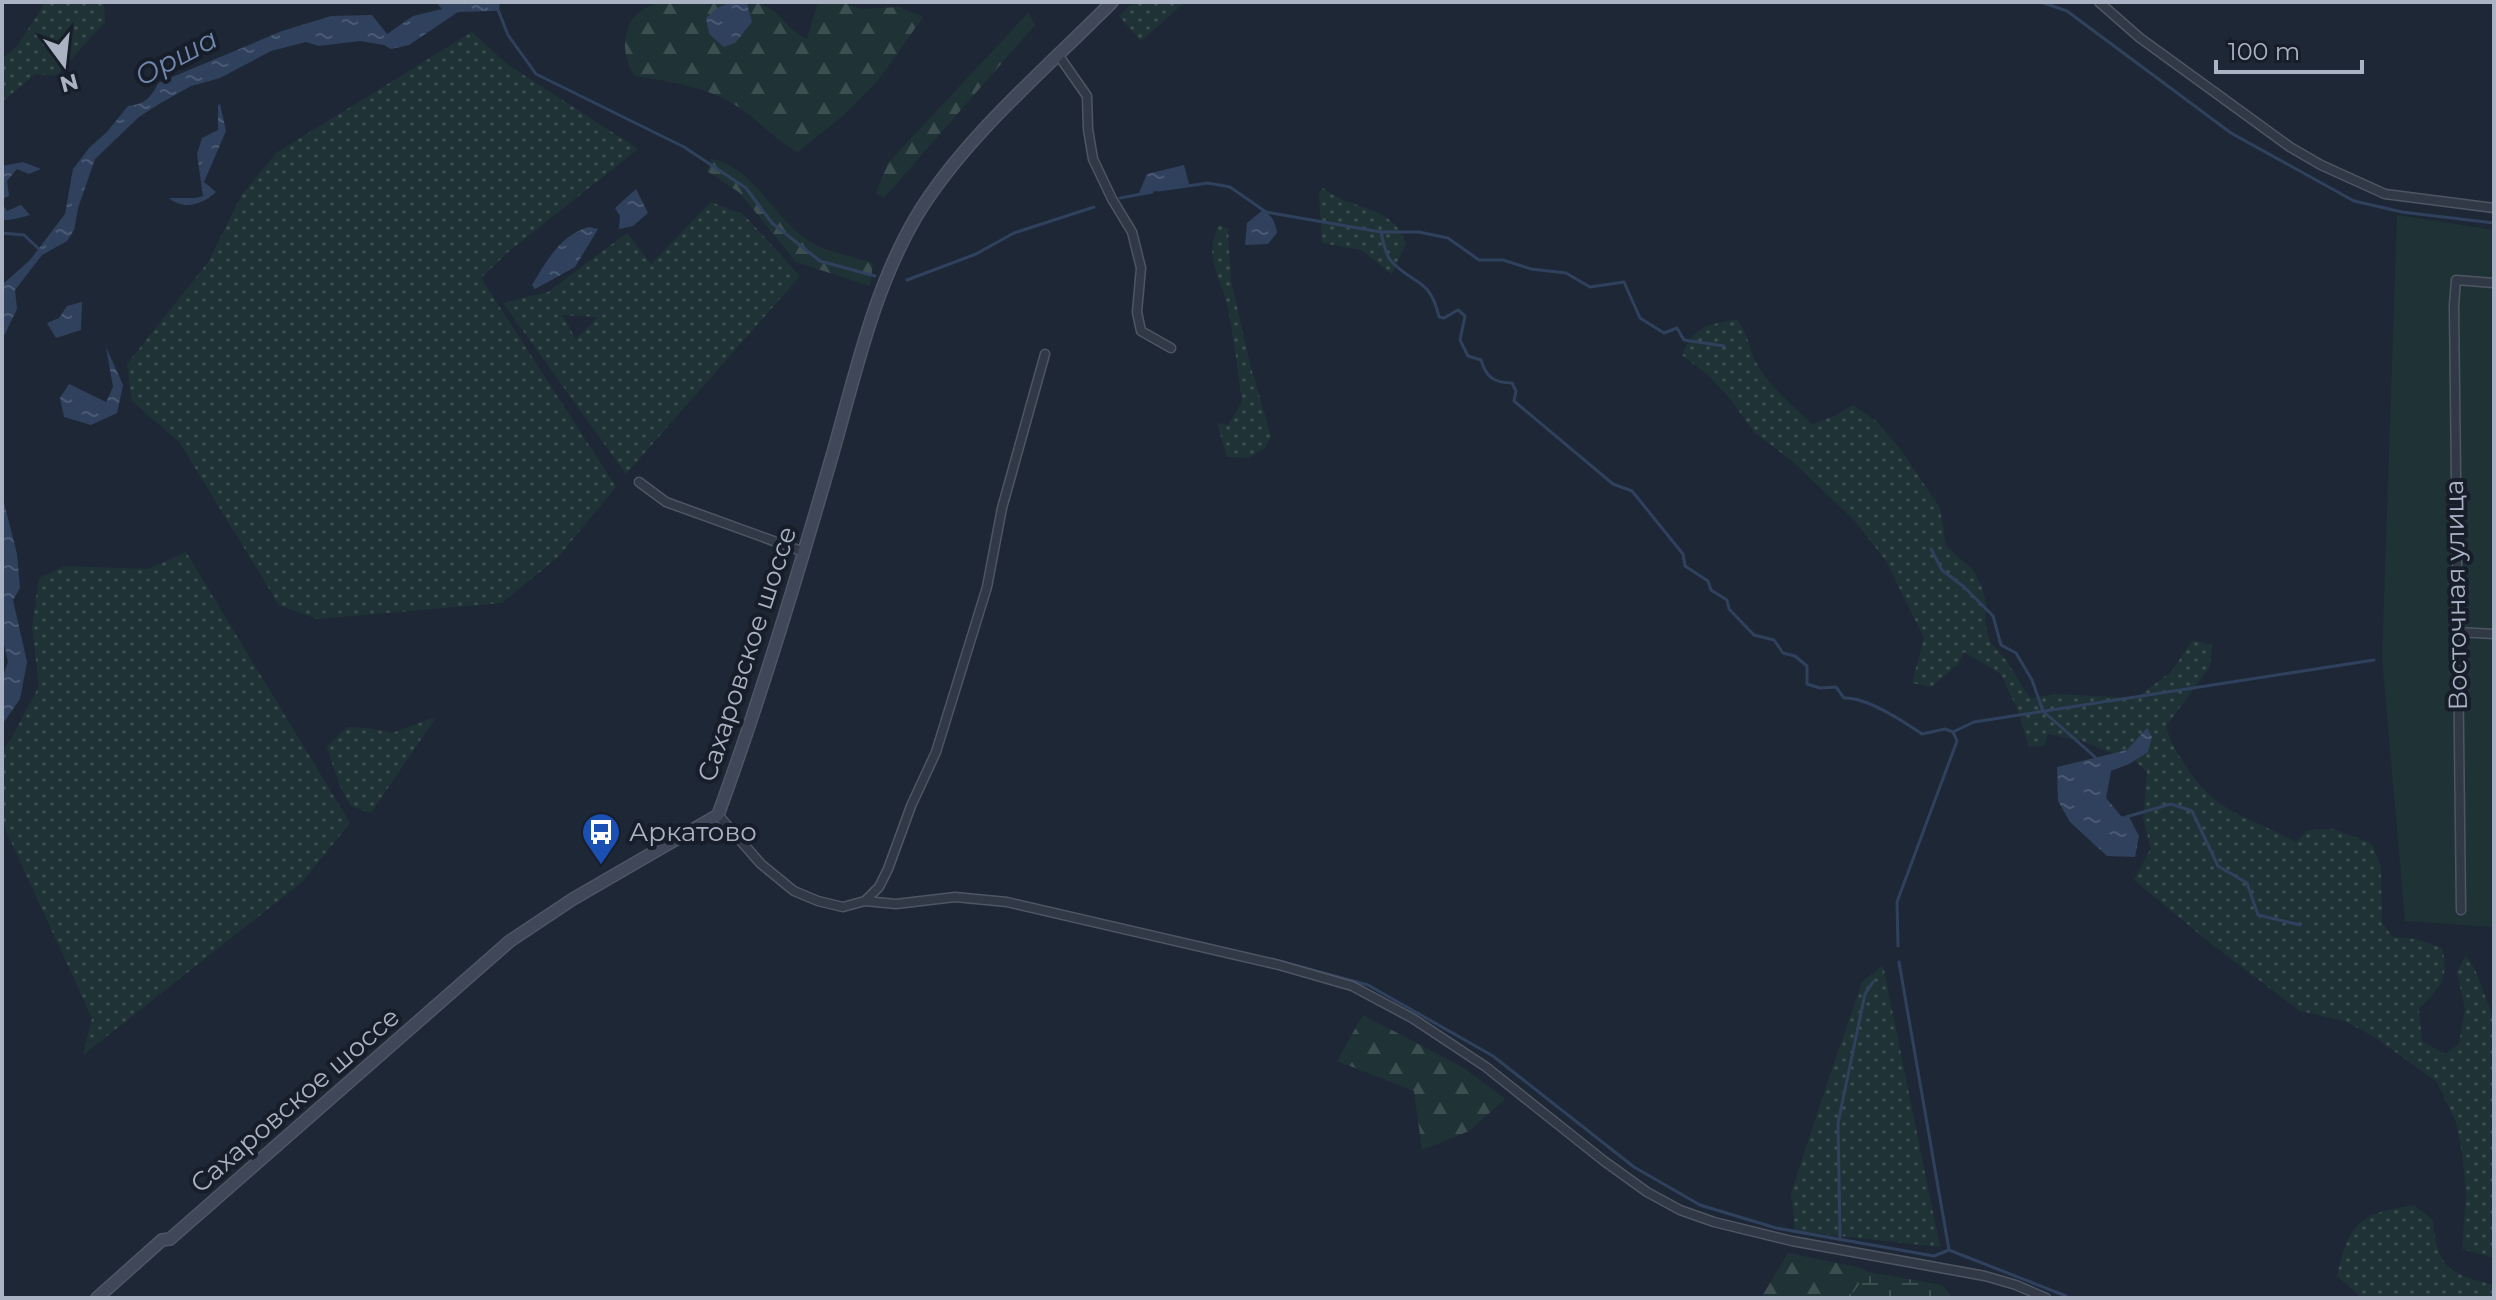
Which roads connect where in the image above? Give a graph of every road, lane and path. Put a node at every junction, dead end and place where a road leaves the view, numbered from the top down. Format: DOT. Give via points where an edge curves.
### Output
graph roads {
  1 [pos="1112,2"];
  2 [pos="2099,2"];
  3 [pos="1059,56"];
  4 [pos="2494,208"];
  5 [pos="2494,283"];
  6 [pos="1171,348"];
  7 [pos="1045,354"];
  8 [pos="639,482"];
  9 [pos="804,552"];
  10 [pos="2458,632"];
  11 [pos="2494,634"];
  12 [pos="718,815"];
  13 [pos="865,901"];
  14 [pos="2461,910"];
  15 [pos="97,1298"];
  16 [pos="2046,1298"];
  1 -- 3 [label="main road, Сахаровское шоссе"];
  2 -- 4 [label="street" via="2140,38 2321,165 2385,194"];
  3 -- 6 [label="street" via="1087,96 1093,159 1132,232 1141,268 1141,331"];
  3 -- 9 [label="main road, Сахаровское шоссе" via="966,149 905,237 873,316"];
  5 -- 10 [label="street, Восточная улица" via="2456,280"];
  7 -- 13 [label="street" via="1002,508 987,587 936,752 888,869"];
  8 -- 9 [label="street" via="666,502"];
  9 -- 12 [label="main road, Сахаровское шоссе"];
  10 -- 11 [label="street"];
  10 -- 14 [label="street, Восточная улица"];
  12 -- 13 [label="street" via="761,864 794,891 843,907"];
  12 -- 15 [label="main road, Сахаровское шоссе" via="510,941"];
  13 -- 16 [label="street" via="896,904 955,897 1007,902 1352,986 1486,1067 1604,1161 1680,1210 1792,1241 1985,1276"];
}
